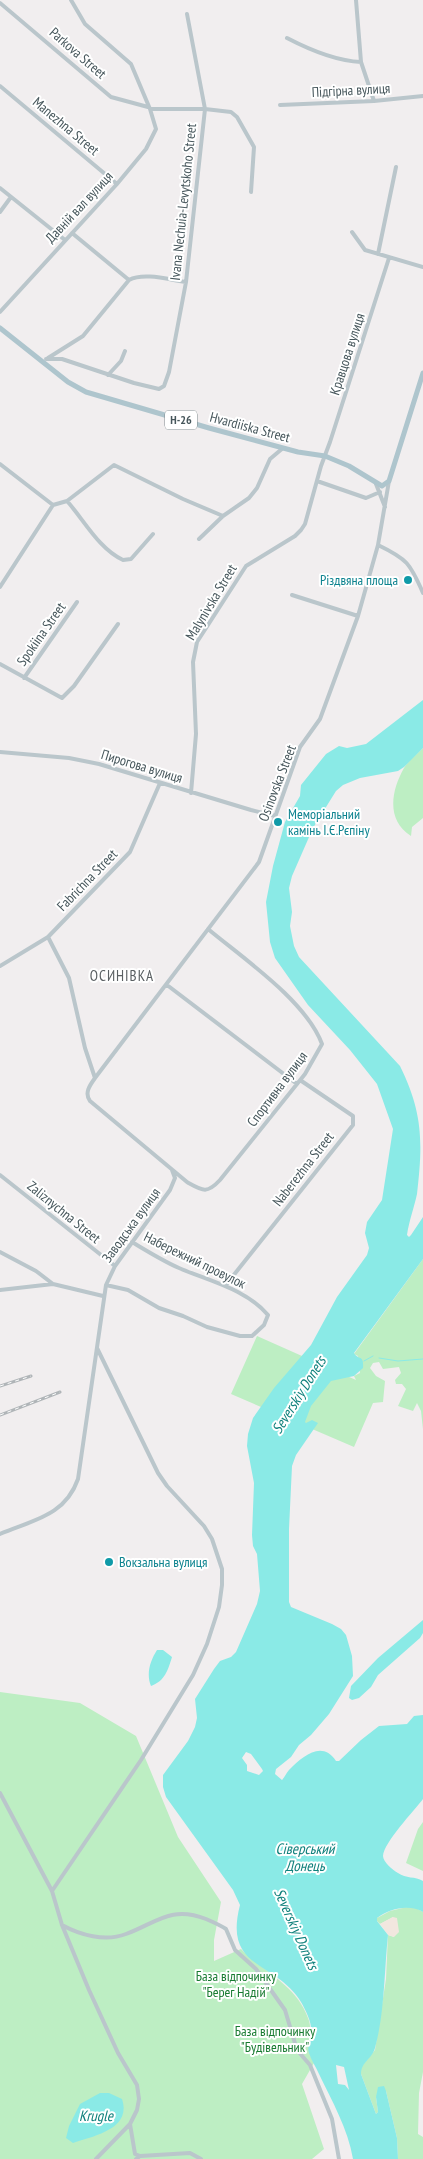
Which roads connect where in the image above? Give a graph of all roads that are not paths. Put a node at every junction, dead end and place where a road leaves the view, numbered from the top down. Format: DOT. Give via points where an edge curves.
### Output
graph roads {
  1 [pos="71,0"];
  2 [pos="356,0"];
  3 [pos="0,3"];
  4 [pos="187,14"];
  5 [pos="287,38"];
  6 [pos="361,62"];
  7 [pos="0,86"];
  8 [pos="423,96"];
  9 [pos="374,102"];
  10 [pos="280,105"];
  11 [pos="149,108"];
  12 [pos="205,109"];
  13 [pos="396,167"];
  14 [pos="117,184"];
  15 [pos="0,188"];
  16 [pos="251,192"];
  17 [pos="11,197"];
  18 [pos="0,212"];
  19 [pos="352,232"];
  20 [pos="72,234"];
  21 [pos="65,240"];
  22 [pos="378,254"];
  23 [pos="390,258"];
  24 [pos="423,267"];
  25 [pos="129,280"];
  26 [pos="186,282"];
  27 [pos="0,312"];
  28 [pos="0,328"];
  29 [pos="124,351"];
  30 [pos="44,360"];
  31 [pos="423,373"];
  32 [pos="108,375"];
  33 [pos="283,448"];
  34 [pos="325,456"];
  35 [pos="0,464"];
  36 [pos="317,481"];
  37 [pos="389,481"];
  38 [pos="376,484"];
  39 [pos="380,492"];
  40 [pos="67,501"];
  41 [pos="53,505"];
  42 [pos="385,509"];
  43 [pos="223,516"];
  44 [pos="153,534"];
  45 [pos="199,539"];
  46 [pos="378,545"];
  47 [pos="0,588"];
  48 [pos="423,593"];
  49 [pos="292,595"];
  50 [pos="77,602"];
  51 [pos="358,616"];
  52 [pos="118,624"];
  53 [pos="0,664"];
  54 [pos="24,678"];
  55 [pos="0,752"];
  56 [pos="160,783"];
  57 [pos="191,793"];
  58 [pos="275,816"];
  59 [pos="208,929"];
  60 [pos="48,937"];
  61 [pos="0,966"];
  62 [pos="167,985"];
  63 [pos="95,1078"];
  64 [pos="298,1082"];
  65 [pos="90,1101"];
  66 [pos="171,1169"];
  67 [pos="0,1175"];
  68 [pos="187,1182"];
  69 [pos="174,1184"];
  70 [pos="132,1242"];
  71 [pos="0,1252"];
  72 [pos="115,1266"];
  73 [pos="53,1284"];
  74 [pos="106,1285"];
  75 [pos="225,1286"];
  76 [pos="0,1290"];
  77 [pos="103,1296"];
  78 [pos="97,1348"];
  79 [pos="0,1534"];
  80 [pos="0,1793"];
  81 [pos="52,1891"];
  82 [pos="62,1925"];
  83 [pos="130,2124"];
  84 [pos="138,2157"];
  85 [pos="96,2159"];
  86 [pos="201,2159"];
  87 [pos="339,2159"];
  1 -- 11 [label="street, Давній вал вулиця" via="85,24 131,64"];
  2 -- 6 [label="street"];
  3 -- 11 [label="street, Parkova Street" via="111,97"];
  4 -- 12 [label="street, Ivana Nechuia-Levytskoho Street"];
  5 -- 6 [label="street" via="309,50 347,62"];
  6 -- 9 [label="street"];
  7 -- 14 [label="street, Manezhna Street"];
  8 -- 9 [label="street, Підгірна вулиця"];
  9 -- 10 [label="street, Підгірна вулиця"];
  11 -- 12 [label="street, Parkova Street"];
  11 -- 14 [label="street, Давній вал вулиця" via="156,129 146,150"];
  12 -- 16 [label="street, Parkova Street" via="231,112 254,147"];
  12 -- 26 [label="street, Ivana Nechuia-Levytskoho Street"];
  13 -- 22 [label="street"];
  14 -- 20 [label="street, Давній вал вулиця"];
  15 -- 17 [label="street"];
  17 -- 18 [label="street"];
  17 -- 21 [label="street"];
  19 -- 22 [label="street" via="363,249"];
  20 -- 21 [label="street, Давній вал вулиця"];
  20 -- 25 [label="street"];
  21 -- 27 [label="street, Давній вал вулиця"];
  22 -- 23 [label="street"];
  23 -- 24 [label="street"];
  23 -- 34 [label="street, Кравцова вулиця"];
  25 -- 26 [label="street" via="142,277"];
  25 -- 30 [label="street" via="83,336"];
  26 -- 32 [label="street, Ivana Nechuia-Levytskoho Street" via="164,386 160,389 134,384"];
  28 -- 30 [label="main road, Hvardiiska Street / Н-26"];
  29 -- 32 [label="street" via="121,361"];
  30 -- 32 [label="street" via="62,359"];
  30 -- 33 [label="main road, Hvardiiska Street / Н-26" via="68,382 95,396"];
  31 -- 37 [label="main road, Osinovska Street"];
  33 -- 34 [label="main road, Hvardiiska Street / Н-26"];
  33 -- 43 [label="street" via="270,459 249,498"];
  34 -- 36 [label="street, Malynivska Street"];
  34 -- 38 [label="main road, Hvardiiska Street / Н-26" via="354,469"];
  35 -- 41 [label="street"];
  36 -- 39 [label="street" via="366,498"];
  36 -- 57 [label="street, Malynivska Street" via="301,530 246,566 197,642 194,662 196,734"];
  37 -- 38 [label="main road" via="382,486"];
  37 -- 42 [label="street, Osinovska Street"];
  38 -- 39 [label="street"];
  39 -- 42 [label="street"];
  40 -- 41 [label="street"];
  40 -- 43 [label="street" via="116,465 183,500"];
  40 -- 44 [label="street" via="98,539 123,560 131,559"];
  41 -- 47 [label="street"];
  42 -- 46 [label="street, Osinovska Street"];
  43 -- 45 [label="street"];
  46 -- 48 [label="street" via="410,564"];
  46 -- 51 [label="street, Osinovska Street"];
  49 -- 51 [label="street"];
  50 -- 54 [label="street, Spokiina Street"];
  51 -- 58 [label="street, Osinovska Street" via="320,719 300,747"];
  52 -- 54 [label="street" via="66,696 57,697"];
  53 -- 54 [label="street"];
  55 -- 56 [label="street, Пирогова вулиця" via="69,758"];
  56 -- 57 [label="street, Пирогова вулиця"];
  56 -- 60 [label="street, Fabrichna Street" via="130,852"];
  57 -- 58 [label="street, Пирогова вулиця"];
  58 -- 59 [label="street, Osinovska Street" via="259,862"];
  59 -- 62 [label="street, Osinovska Street"];
  59 -- 64 [label="street, Спортивна вулиця" via="291,1000 316,1030 322,1044"];
  60 -- 61 [label="street, Fabrichna Street"];
  60 -- 63 [label="street" via="69,978"];
  62 -- 63 [label="street, Osinovska Street"];
  62 -- 64 [label="street, Naberezhna Street"];
  63 -- 65 [label="street, Osinovska Street" via="87,1094"];
  64 -- 68 [label="street, Спортивна вулиця" via="215,1186 204,1190"];
  64 -- 75 [label="street, Naberezhna Street" via="353,1116 352,1125"];
  65 -- 66 [label="street, Спортивна вулиця"];
  66 -- 68 [label="street, Спортивна вулиця"];
  66 -- 69 [label="street, Заводська вулиця"];
  67 -- 72 [label="street, Zaliznychna Street"];
  68 -- 69 [label="street"];
  69 -- 70 [label="street, Заводська вулиця"];
  70 -- 72 [label="street, Заводська вулиця"];
  70 -- 75 [label="street, Набережний провулок" via="178,1267"];
  71 -- 73 [label="street"];
  72 -- 74 [label="street, Заводська вулиця"];
  73 -- 76 [label="street"];
  73 -- 77 [label="street"];
  74 -- 75 [label="street, Набережний провулок" via="128,1290 159,1308 214,1330 252,1336 268,1315"];
  74 -- 77 [label="street, Заводська вулиця"];
  77 -- 78 [label="street"];
  78 -- 79 [label="street" via="74,1491 59,1508"];
  78 -- 81 [label="street" via="158,1473 212,1539 222,1569 222,1585 207,1644 193,1675 141,1760"];
  80 -- 81 [label="street"];
  81 -- 82 [label="street"];
  82 -- 83 [label="street" via="102,2019 137,2085 139,2099"];
  82 -- 87 [label="street" via="86,1935 110,1938 125,1935 172,1914 185,1913 226,1929 235,1950 256,1969 286,2010 297,2050 310,2065 332,2119"];
  83 -- 84 [label="street" via="133,2148"];
  83 -- 85 [label="street"];
  84 -- 86 [label="street" via="190,2153"];
}
